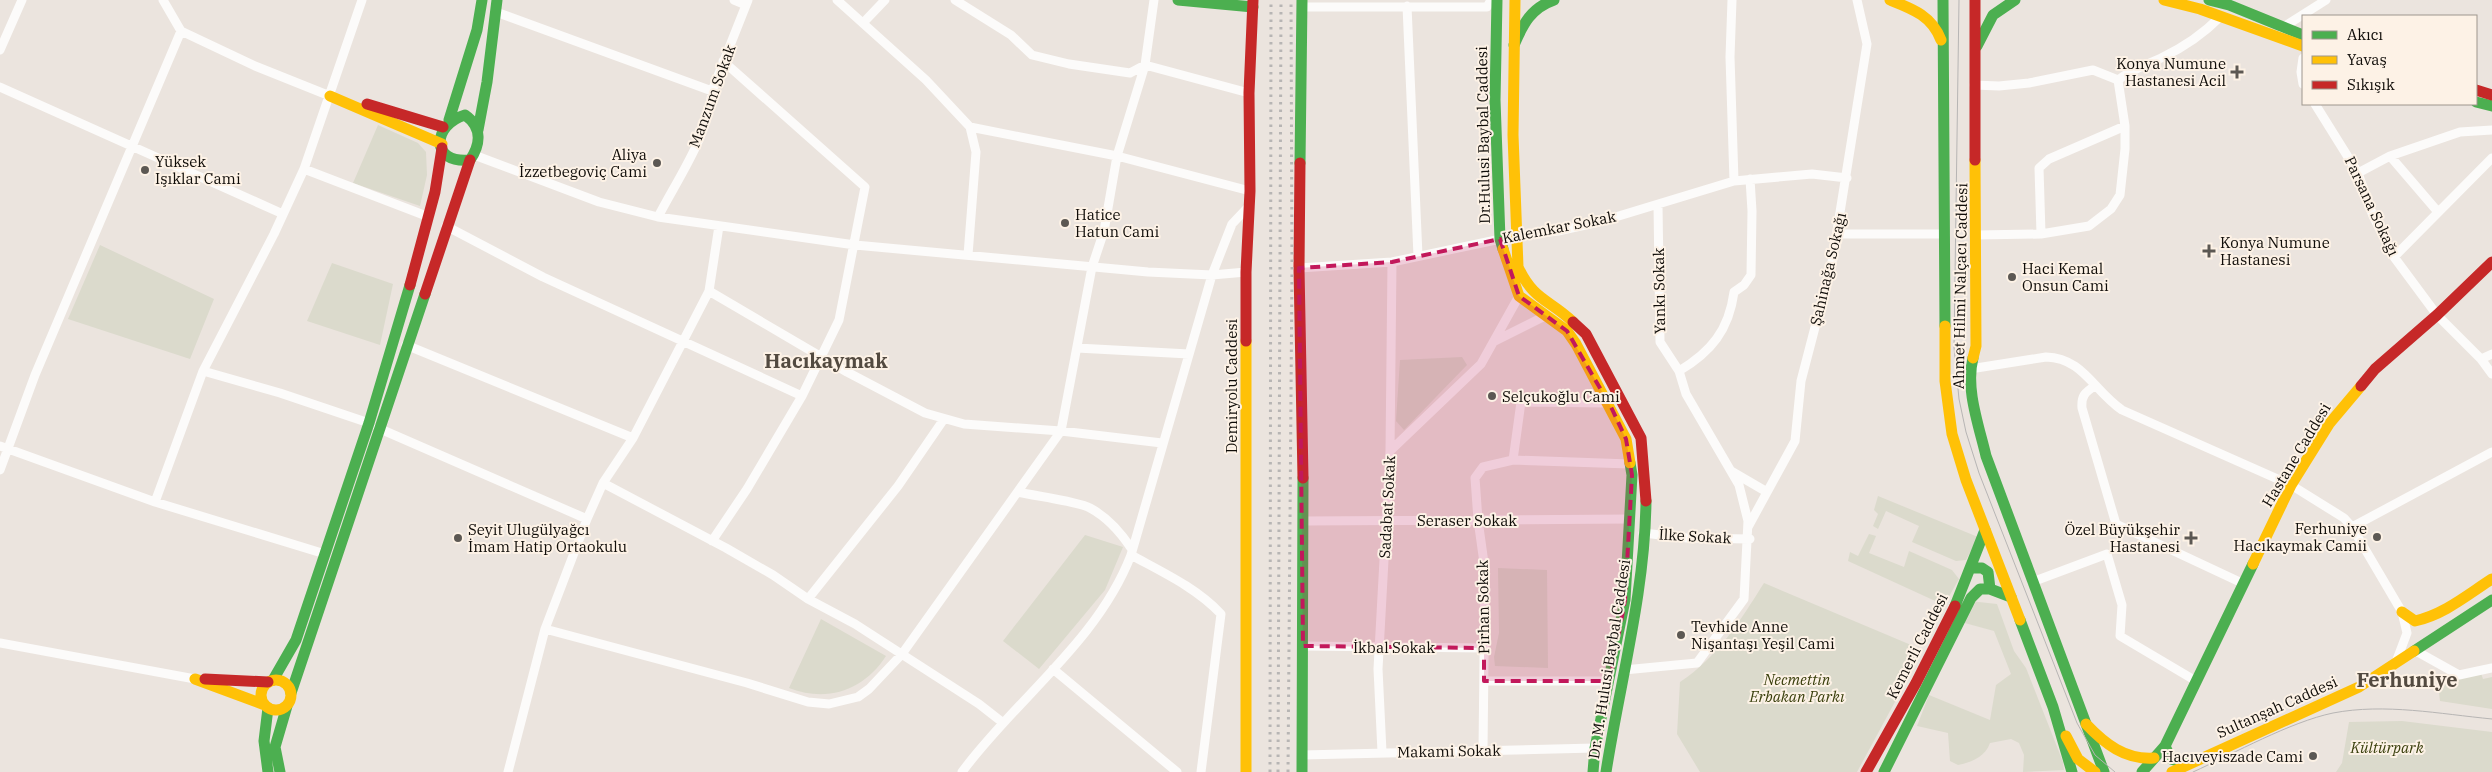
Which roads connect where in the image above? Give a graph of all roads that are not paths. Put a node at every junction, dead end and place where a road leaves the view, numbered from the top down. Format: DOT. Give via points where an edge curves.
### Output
graph roads {
  1 [pos="22,0"];
  2 [pos="163,0"];
  3 [pos="362,0"];
  4 [pos="482,0"];
  5 [pos="734,0"];
  6 [pos="837,0"];
  7 [pos="885,0"];
  8 [pos="955,0"];
  9 [pos="1154,0"];
  10 [pos="1178,0"];
  11 [pos="1491,0"];
  12 [pos="1497,0"];
  13 [pos="1515,0"];
  14 [pos="1554,0"];
  15 [pos="1732,0"];
  16 [pos="1857,0"];
  17 [pos="1890,0"];
  18 [pos="1943,0"];
  19 [pos="1975,0"];
  20 [pos="2014,0"];
  21 [pos="2164,0"];
  22 [pos="2326,0"];
  23 [pos="2216,1"];
  24 [pos="747,2"];
  25 [pos="1253,4"];
  26 [pos="1302,4"];
  27 [pos="496,6"];
  28 [pos="1407,6"];
  29 [pos="2302,15"];
  30 [pos="2302,15"];
  31 [pos="2220,17"];
  32 [pos="863,23"];
  33 [pos="2282,28"];
  34 [pos="180,31"];
  35 [pos="2302,35"];
  36 [pos="1514,45"];
  37 [pos="2302,46"];
  38 [pos="0,50"];
  39 [pos="1944,53"];
  40 [pos="1974,59"];
  41 [pos="723,61"];
  42 [pos="1145,65"];
  43 [pos="2302,65"];
  44 [pos="2302,78"];
  45 [pos="2118,80"];
  46 [pos="1974,85"];
  47 [pos="0,87"];
  48 [pos="2477,90"];
  49 [pos="712,91"];
  50 [pos="1249,93"];
  51 [pos="2492,95"];
  52 [pos="330,96"];
  53 [pos="2477,102"];
  54 [pos="2316,105"];
  55 [pos="2492,106"];
  56 [pos="446,124"];
  57 [pos="2125,126"];
  58 [pos="970,127"];
  59 [pos="478,130"];
  60 [pos="2492,130"];
  61 [pos="132,146"];
  62 [pos="442,146"];
  63 [pos="1117,156"];
  64 [pos="2390,156"];
  65 [pos="472,157"];
  66 [pos="2492,158"];
  67 [pos="304,169"];
  68 [pos="2358,173"];
  69 [pos="1847,178"];
  70 [pos="1750,179"];
  71 [pos="1734,181"];
  72 [pos="1250,191"];
  73 [pos="1250,205"];
  74 [pos="1658,205"];
  75 [pos="2438,212"];
  76 [pos="283,214"];
  77 [pos="429,217"];
  78 [pos="658,217"];
  79 [pos="446,226"];
  80 [pos="719,226"];
  81 [pos="1837,234"];
  82 [pos="1945,234"];
  83 [pos="2040,234"];
  84 [pos="1977,235"];
  85 [pos="1516,236"];
  86 [pos="1500,239"];
  87 [pos="855,245"];
  88 [pos="968,255"];
  89 [pos="1418,256"];
  90 [pos="2394,257"];
  91 [pos="1392,262"];
  92 [pos="2492,262"];
  93 [pos="1092,267"];
  94 [pos="1518,267"];
  95 [pos="1299,268"];
  96 [pos="1246,272"];
  97 [pos="1212,275"];
  98 [pos="709,291"];
  99 [pos="1519,296"];
  100 [pos="2437,315"];
  101 [pos="1546,316"];
  102 [pos="682,341"];
  103 [pos="1494,341"];
  104 [pos="406,345"];
  105 [pos="1077,348"];
  106 [pos="1189,354"];
  107 [pos="2492,354"];
  108 [pos="822,356"];
  109 [pos="2482,359"];
  110 [pos="1970,369"];
  111 [pos="203,371"];
  112 [pos="1678,371"];
  113 [pos="2492,374"];
  114 [pos="2094,386"];
  115 [pos="802,396"];
  116 [pos="1609,403"];
  117 [pos="944,419"];
  118 [pos="374,426"];
  119 [pos="1061,431"];
  120 [pos="633,438"];
  121 [pos="1162,442"];
  122 [pos="3,447"];
  123 [pos="1390,451"];
  124 [pos="2492,452"];
  125 [pos="1513,460"];
  126 [pos="1630,464"];
  127 [pos="0,470"];
  128 [pos="1731,471"];
  129 [pos="603,483"];
  130 [pos="2291,485"];
  131 [pos="1018,492"];
  132 [pos="1767,492"];
  133 [pos="155,502"];
  134 [pos="587,518"];
  135 [pos="1630,519"];
  136 [pos="1387,520"];
  137 [pos="1478,520"];
  138 [pos="1304,521"];
  139 [pos="1748,527"];
  140 [pos="2352,527"];
  141 [pos="1985,530"];
  142 [pos="1643,533"];
  143 [pos="1749,539"];
  144 [pos="712,541"];
  145 [pos="1131,551"];
  146 [pos="324,554"];
  147 [pos="1973,568"];
  148 [pos="2492,579"];
  149 [pos="2032,582"];
  150 [pos="2242,583"];
  151 [pos="1990,588"];
  152 [pos="2011,597"];
  153 [pos="808,599"];
  154 [pos="2492,600"];
  155 [pos="2402,612"];
  156 [pos="545,629"];
  157 [pos="2433,640"];
  158 [pos="0,643"];
  159 [pos="1303,646"];
  160 [pos="1380,646"];
  161 [pos="1484,648"];
  162 [pos="2416,650"];
  163 [pos="902,654"];
  164 [pos="2432,659"];
  165 [pos="2394,665"];
  166 [pos="2492,668"];
  167 [pos="1053,669"];
  168 [pos="1624,670"];
  169 [pos="195,679"];
  170 [pos="2196,680"];
  171 [pos="271,681"];
  172 [pos="1484,681"];
  173 [pos="1610,681"];
  174 [pos="291,693"];
  175 [pos="287,706"];
  176 [pos="267,707"];
  177 [pos="2052,707"];
  178 [pos="1002,722"];
  179 [pos="2086,724"];
  180 [pos="2165,746"];
  181 [pos="1595,748"];
  182 [pos="1483,750"];
  183 [pos="1382,752"];
  184 [pos="1302,755"];
  185 [pos="2154,758"];
  186 [pos="277,760"];
  187 [pos="2188,764"];
  188 [pos="2102,766"];
  189 [pos="268,772"];
  190 [pos="280,772"];
  191 [pos="286,772"];
  192 [pos="508,772"];
  193 [pos="962,772"];
  194 [pos="1177,772"];
  195 [pos="1201,772"];
  196 [pos="1246,772"];
  197 [pos="1302,772"];
  198 [pos="1593,772"];
  199 [pos="1606,772"];
  200 [pos="1866,772"];
  201 [pos="1884,772"];
  202 [pos="2072,772"];
  203 [pos="2095,772"];
  204 [pos="2142,772"];
  205 [pos="2172,772"];
  1 -- 38 [label="street"];
  2 -- 34 [label="street"];
  3 -- 52 [label="street"];
  4 -- 56 [label="street" via="478,30"];
  5 -- 24 [label="street"];
  6 -- 32 [label="street"];
  7 -- 32 [label="street"];
  8 -- 42 [label="street" via="1011,35 1032,55 1130,73"];
  9 -- 42 [label="street"];
  10 -- 25 [label="street"];
  11 -- 28 [label="street" via="1487,7"];
  12 -- 86 [label="street, Dr.Hulusi Baybal Caddesi" via="1495,100"];
  13 -- 36 [label="street, Dr.Hulusi Baybal Caddesi"];
  14 -- 36 [label="street" via="1537,7 1527,16"];
  15 -- 71 [label="street" via="1730,57"];
  16 -- 69 [label="street, Şahinağa Sokağı" via="1867,44"];
  17 -- 39 [label="street" via="1920,11 1932,20"];
  18 -- 39 [label="street, Ahmet Hilmi Nalçacı Caddesi"];
  19 -- 40 [label="street, Ahmet Hilmi Nalçacı Caddesi"];
  20 -- 40 [label="street" via="2000,8 1990,20"];
  21 -- 31 [label="street"];
  22 -- 29 [label="street"];
  23 -- 33 [label="street"];
  24 -- 41 [label="street, Manzum Sokak"];
  25 -- 50 [label="street, Demiryolu Caddesi"];
  26 -- 28 [label="street"];
  26 -- 95 [label="street"];
  27 -- 49 [label="street"];
  27 -- 59 [label="street"];
  28 -- 89 [label="street"];
  30 -- 33 [label="street"];
  31 -- 37 [label="street"];
  31 -- 45 [label="street" via="2204,33 2131,70"];
  32 -- 58 [label="street" via="926,80"];
  33 -- 35 [label="street"];
  34 -- 52 [label="street"];
  34 -- 61 [label="street"];
  36 -- 85 [label="street, Dr.Hulusi Baybal Caddesi"];
  39 -- 82 [label="street, Ahmet Hilmi Nalçacı Caddesi"];
  40 -- 46 [label="street, Ahmet Hilmi Nalçacı Caddesi"];
  41 -- 49 [label="street, Manzum Sokak"];
  41 -- 87 [label="street" via="865,187"];
  42 -- 50 [label="street"];
  42 -- 63 [label="street"];
  43 -- 44 [label="street"];
  45 -- 46 [label="street" via="2093,70 2029,83"];
  45 -- 57 [label="street"];
  46 -- 84 [label="street, Ahmet Hilmi Nalçacı Caddesi"];
  47 -- 61 [label="street"];
  48 -- 51 [label="street"];
  49 -- 78 [label="street, Manzum Sokak" via="711,106 696,144"];
  50 -- 72 [label="street, Demiryolu Caddesi"];
  52 -- 56 [label="street"];
  52 -- 62 [label="street"];
  52 -- 67 [label="street"];
  53 -- 55 [label="street"];
  54 -- 68 [label="street, Parsana Sokağı"];
  56 -- 59 [label="street" via="465,115 472,119"];
  56 -- 62 [label="street"];
  57 -- 83 [label="street" via="2049,159 2039,168"];
  57 -- 83 [label="street" via="2120,196 2111,209 2089,226"];
  58 -- 63 [label="street"];
  58 -- 88 [label="street" via="976,152"];
  59 -- 65 [label="street" via="478,143"];
  60 -- 64 [label="street" via="2460,132"];
  61 -- 76 [label="street"];
  61 -- 122 [label="street"];
  62 -- 65 [label="street" via="450,161 456,163"];
  62 -- 77 [label="street"];
  63 -- 72 [label="street"];
  63 -- 93 [label="street" via="1104,231"];
  64 -- 68 [label="street"];
  64 -- 75 [label="street"];
  65 -- 78 [label="street" via="599,202"];
  65 -- 79 [label="street"];
  66 -- 75 [label="street"];
  67 -- 76 [label="street"];
  67 -- 77 [label="street"];
  68 -- 90 [label="street, Parsana Sokağı" via="2376,223"];
  69 -- 70 [label="street, Kalemkar Sokak" via="1812,174"];
  69 -- 81 [label="street, Şahinağa Sokağı"];
  70 -- 71 [label="street, Kalemkar Sokak"];
  70 -- 112 [label="street" via="1751,275 1734,292 1723,331 1701,358"];
  71 -- 74 [label="street, Kalemkar Sokak"];
  72 -- 73 [label="street, Demiryolu Caddesi"];
  73 -- 96 [label="street, Demiryolu Caddesi"];
  73 -- 97 [label="street" via="1232,224"];
  74 -- 85 [label="street, Kalemkar Sokak" via="1599,222"];
  74 -- 112 [label="street, Yankı Sokak" via="1660,342"];
  75 -- 90 [label="street"];
  76 -- 111 [label="street"];
  77 -- 118 [label="street"];
  78 -- 80 [label="street"];
  79 -- 102 [label="street" via="543,277"];
  79 -- 104 [label="street"];
  80 -- 87 [label="street"];
  80 -- 98 [label="street"];
  81 -- 82 [label="street"];
  81 -- 132 [label="street, Şahinağa Sokağı" via="1801,381 1795,441"];
  82 -- 141 [label="street, Ahmet Hilmi Nalçacı Caddesi" via="1945,381 1952,434"];
  83 -- 84 [label="street"];
  84 -- 110 [label="street, Ahmet Hilmi Nalçacı Caddesi" via="1976,346"];
  85 -- 86 [label="street, Kalemkar Sokak"];
  85 -- 94 [label="street, Dr.Hulusi Baybal Caddesi"];
  86 -- 89 [label="street, Kalemkar Sokak"];
  86 -- 99 [label="street, Dr.Hulusi Baybal Caddesi"];
  87 -- 88 [label="street"];
  87 -- 108 [label="street" via="839,320"];
  88 -- 93 [label="street"];
  89 -- 91 [label="street, Kalemkar Sokak"];
  90 -- 100 [label="street, Parsana Sokağı"];
  91 -- 95 [label="street, Kalemkar Sokak"];
  91 -- 123 [label="street, Sadabat Sokak"];
  92 -- 100 [label="street, Hastane Caddesi"];
  93 -- 97 [label="street"];
  93 -- 105 [label="street"];
  94 -- 142 [label="street, Dr. M. Hulusi Baybal Caddesi" via="1526,284 1543,301 1564,313 1586,334 1641,438 1645,483"];
  95 -- 138 [label="street"];
  96 -- 97 [label="street"];
  96 -- 196 [label="street, Demiryolu Caddesi"];
  97 -- 106 [label="street"];
  98 -- 102 [label="street"];
  98 -- 108 [label="street"];
  99 -- 101 [label="street, Dr. M. Hulusi Baybal Caddesi"];
  99 -- 103 [label="street"];
  100 -- 109 [label="street, Parsana Sokağı"];
  100 -- 130 [label="street, Hastane Caddesi" via="2363,381 2329,424"];
  101 -- 103 [label="street"];
  101 -- 116 [label="street, Dr. M. Hulusi Baybal Caddesi" via="1566,331 1576,344"];
  102 -- 115 [label="street"];
  102 -- 120 [label="street"];
  103 -- 123 [label="street" via="1481,364"];
  104 -- 118 [label="street"];
  104 -- 120 [label="street"];
  105 -- 106 [label="street"];
  105 -- 119 [label="street"];
  106 -- 121 [label="street"];
  107 -- 109 [label="street"];
  108 -- 115 [label="street"];
  108 -- 117 [label="street" via="874,387"];
  109 -- 113 [label="street, Parsana Sokağı"];
  110 -- 114 [label="street" via="2059,357 2079,368"];
  110 -- 149 [label="street, Ahmet Hilmi Nalçacı Caddesi" via="1986,456"];
  111 -- 118 [label="street"];
  111 -- 133 [label="street"];
  112 -- 128 [label="street, Yankı Sokak" via="1686,394"];
  114 -- 130 [label="street" via="2132,416"];
  114 -- 150 [label="street" via="2081,399 2082,408 2116,524"];
  115 -- 144 [label="street"];
  116 -- 125 [label="street" via="1521,402"];
  116 -- 126 [label="street, Dr. M. Hulusi Baybal Caddesi" via="1626,439"];
  117 -- 119 [label="street" via="964,424"];
  117 -- 153 [label="street" via="898,486"];
  118 -- 134 [label="street"];
  118 -- 146 [label="street"];
  118 -- 174 [label="street"];
  119 -- 121 [label="street"];
  119 -- 131 [label="street"];
  120 -- 129 [label="street"];
  121 -- 145 [label="street"];
  122 -- 127 [label="street"];
  122 -- 133 [label="street"];
  123 -- 136 [label="street, Sadabat Sokak"];
  124 -- 140 [label="street"];
  125 -- 126 [label="street, Pirhan Sokak"];
  125 -- 137 [label="street, Pirhan Sokak" via="1483,467 1475,478"];
  126 -- 135 [label="street, Dr. M. Hulusi Baybal Caddesi"];
  128 -- 132 [label="street"];
  128 -- 139 [label="street, Yankı Sokak" via="1738,485"];
  129 -- 134 [label="street"];
  129 -- 144 [label="street"];
  130 -- 140 [label="street" via="2344,518"];
  130 -- 150 [label="street, Hastane Caddesi"];
  131 -- 145 [label="street" via="1089,507 1113,526"];
  131 -- 163 [label="street"];
  132 -- 139 [label="street, Şahinağa Sokağı"];
  133 -- 146 [label="street"];
  134 -- 156 [label="street"];
  135 -- 137 [label="street, Seraser Sokak"];
  135 -- 173 [label="street, Dr. M. Hulusi Baybal Caddesi" via="1625,600"];
  136 -- 137 [label="street, Seraser Sokak"];
  136 -- 138 [label="street, Seraser Sokak"];
  136 -- 160 [label="street, Sadabat Sokak"];
  137 -- 161 [label="street, Pirhan Sokak" via="1485,570"];
  138 -- 159 [label="street"];
  139 -- 143 [label="street"];
  140 -- 155 [label="street"];
  141 -- 147 [label="street, Kemerli Caddesi"];
  141 -- 152 [label="street, Ahmet Hilmi Nalçacı Caddesi"];
  142 -- 143 [label="street, İlke Sokak" via="1687,538"];
  142 -- 168 [label="street, Dr. M. Hulusi Baybal Caddesi" via="1637,603"];
  143 -- 168 [label="street" via="1744,599 1697,663"];
  144 -- 153 [label="street"];
  145 -- 167 [label="street" via="1121,580 1109,600"];
  145 -- 195 [label="street" via="1187,586 1221,614"];
  146 -- 171 [label="street" via="296,640"];
  147 -- 151 [label="street" via="1988,570 1992,579"];
  147 -- 200 [label="street, Kemerli Caddesi" via="1941,638"];
  148 -- 155 [label="street" via="2426,619 2415,621"];
  149 -- 170 [label="street" via="2107,554 2122,605 2120,636"];
  149 -- 179 [label="street, Ahmet Hilmi Nalçacı Caddesi"];
  150 -- 170 [label="street, Hastane Caddesi"];
  151 -- 152 [label="street"];
  151 -- 201 [label="street, Kemerli Caddesi" via="1980,589 1971,598"];
  152 -- 177 [label="street, Ahmet Hilmi Nalçacı Caddesi"];
  153 -- 163 [label="street"];
  154 -- 157 [label="street, Sultanşah Caddesi"];
  155 -- 165 [label="street" via="2407,633"];
  156 -- 163 [label="street" via="808,702 829,704 858,697"];
  156 -- 192 [label="street"];
  157 -- 162 [label="street, Sultanşah Caddesi"];
  157 -- 164 [label="street"];
  158 -- 169 [label="street"];
  159 -- 160 [label="street, İkbal Sokak"];
  159 -- 184 [label="street"];
  160 -- 161 [label="street, İkbal Sokak"];
  160 -- 183 [label="street, Sadabat Sokak"];
  161 -- 172 [label="street, Pirhan Sokak"];
  162 -- 164 [label="street"];
  162 -- 165 [label="street, Sultanşah Caddesi"];
  163 -- 178 [label="street"];
  164 -- 166 [label="street" via="2459,675"];
  165 -- 187 [label="street, Sultanşah Caddesi" via="2359,687"];
  167 -- 178 [label="street"];
  167 -- 194 [label="street"];
  168 -- 199 [label="street, Dr. M. Hulusi Baybal Caddesi"];
  169 -- 171 [label="street"];
  169 -- 176 [label="street"];
  170 -- 180 [label="street, Hastane Caddesi"];
  171 -- 174 [label="street" via="283,682"];
  171 -- 176 [label="street" via="261,695"];
  172 -- 173 [label="street"];
  172 -- 182 [label="street, Pirhan Sokak"];
  173 -- 181 [label="street, Dr. M. Hulusi Baybal Caddesi"];
  174 -- 175 [label="street"];
  175 -- 176 [label="street" via="278,710"];
  175 -- 186 [label="street" via="275,747"];
  176 -- 189 [label="street" via="264,741"];
  177 -- 202 [label="street"];
  177 -- 203 [label="street" via="2078,759"];
  178 -- 193 [label="street"];
  179 -- 185 [label="street" via="2111,747 2127,756 2145,760"];
  179 -- 188 [label="street, Ahmet Hilmi Nalçacı Caddesi"];
  180 -- 185 [label="street, Hastane Caddesi"];
  180 -- 187 [label="street" via="2171,759"];
  181 -- 182 [label="street, Makami Sokak"];
  181 -- 198 [label="street, Dr. M. Hulusi Baybal Caddesi"];
  182 -- 183 [label="street, Makami Sokak"];
  183 -- 184 [label="street, Makami Sokak"];
  184 -- 197 [label="street"];
  185 -- 204 [label="street, Hastane Caddesi"];
  186 -- 190 [label="street"];
  186 -- 191 [label="street"];
  187 -- 205 [label="street, Sultanşah Caddesi"];
}
